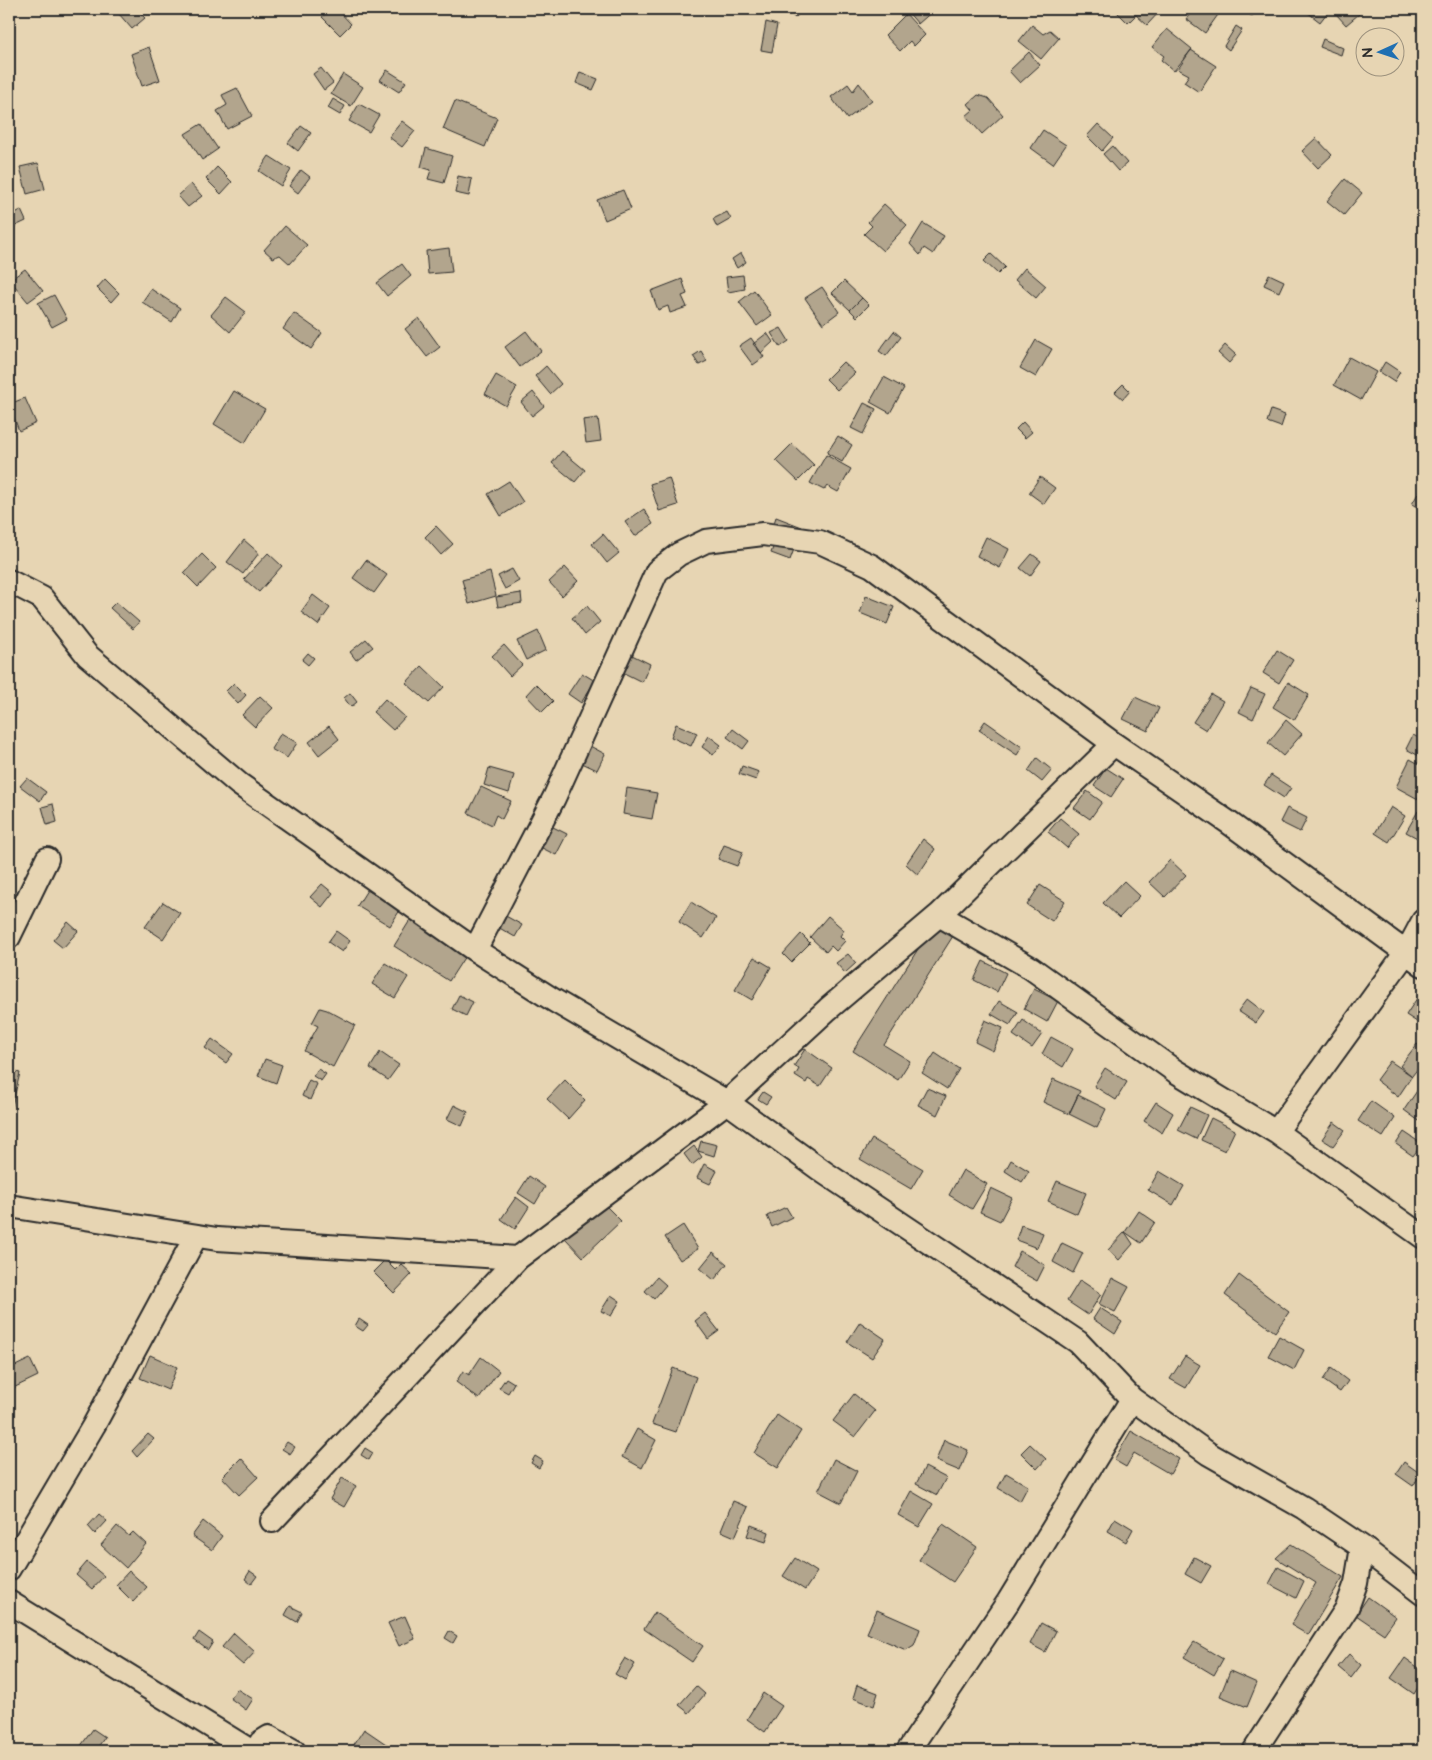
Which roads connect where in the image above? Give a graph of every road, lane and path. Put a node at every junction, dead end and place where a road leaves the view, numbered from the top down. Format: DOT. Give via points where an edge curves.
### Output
graph roads {
  1 [pos="9,581"];
  2 [pos="1114,744"];
  3 [pos="47,859"];
  4 [pos="939,915"];
  5 [pos="1423,921"];
  6 [pos="9,937"];
  7 [pos="475,950"];
  8 [pos="1415,958"];
  9 [pos="727,1102"];
  10 [pos="1276,1132"];
  11 [pos="9,1206"];
  12 [pos="196,1236"];
  13 [pos="1423,1237"];
  14 [pos="518,1258"];
  15 [pos="1132,1399"];
  16 [pos="272,1521"];
  17 [pos="1362,1547"];
  18 [pos="9,1569"];
  19 [pos="1423,1594"];
  20 [pos="9,1602"];
  21 [pos="251,1751"];
  22 [pos="256,1751"];
  23 [pos="294,1751"];
  24 [pos="908,1751"];
  25 [pos="1254,1751"];
  1 -- 7 [label="street" via="42,598 87,655 239,784"];
  2 -- 4 [label="street"];
  2 -- 7 [label="street" via="872,566 820,542 763,534 706,541 679,554 656,571 554,798"];
  2 -- 8 [label="street"];
  3 -- 6 [label="street"];
  4 -- 9 [label="street" via="828,1009"];
  4 -- 10 [label="street" via="1031,968 1175,1071"];
  5 -- 8 [label="street"];
  7 -- 9 [label="street"];
  8 -- 10 [label="street"];
  9 -- 14 [label="street"];
  9 -- 15 [label="street" via="825,1173 1078,1342"];
  10 -- 13 [label="street"];
  11 -- 12 [label="street"];
  12 -- 14 [label="street"];
  12 -- 18 [label="street" via="94,1425"];
  14 -- 16 [label="street"];
  15 -- 17 [label="street" via="1209,1454 1304,1508"];
  15 -- 24 [label="street" via="1008,1602"];
  17 -- 19 [label="street"];
  17 -- 25 [label="street" via="1356,1582 1347,1608"];
  20 -- 21 [label="street"];
  22 -- 23 [label="street" via="269,1737"];
}
